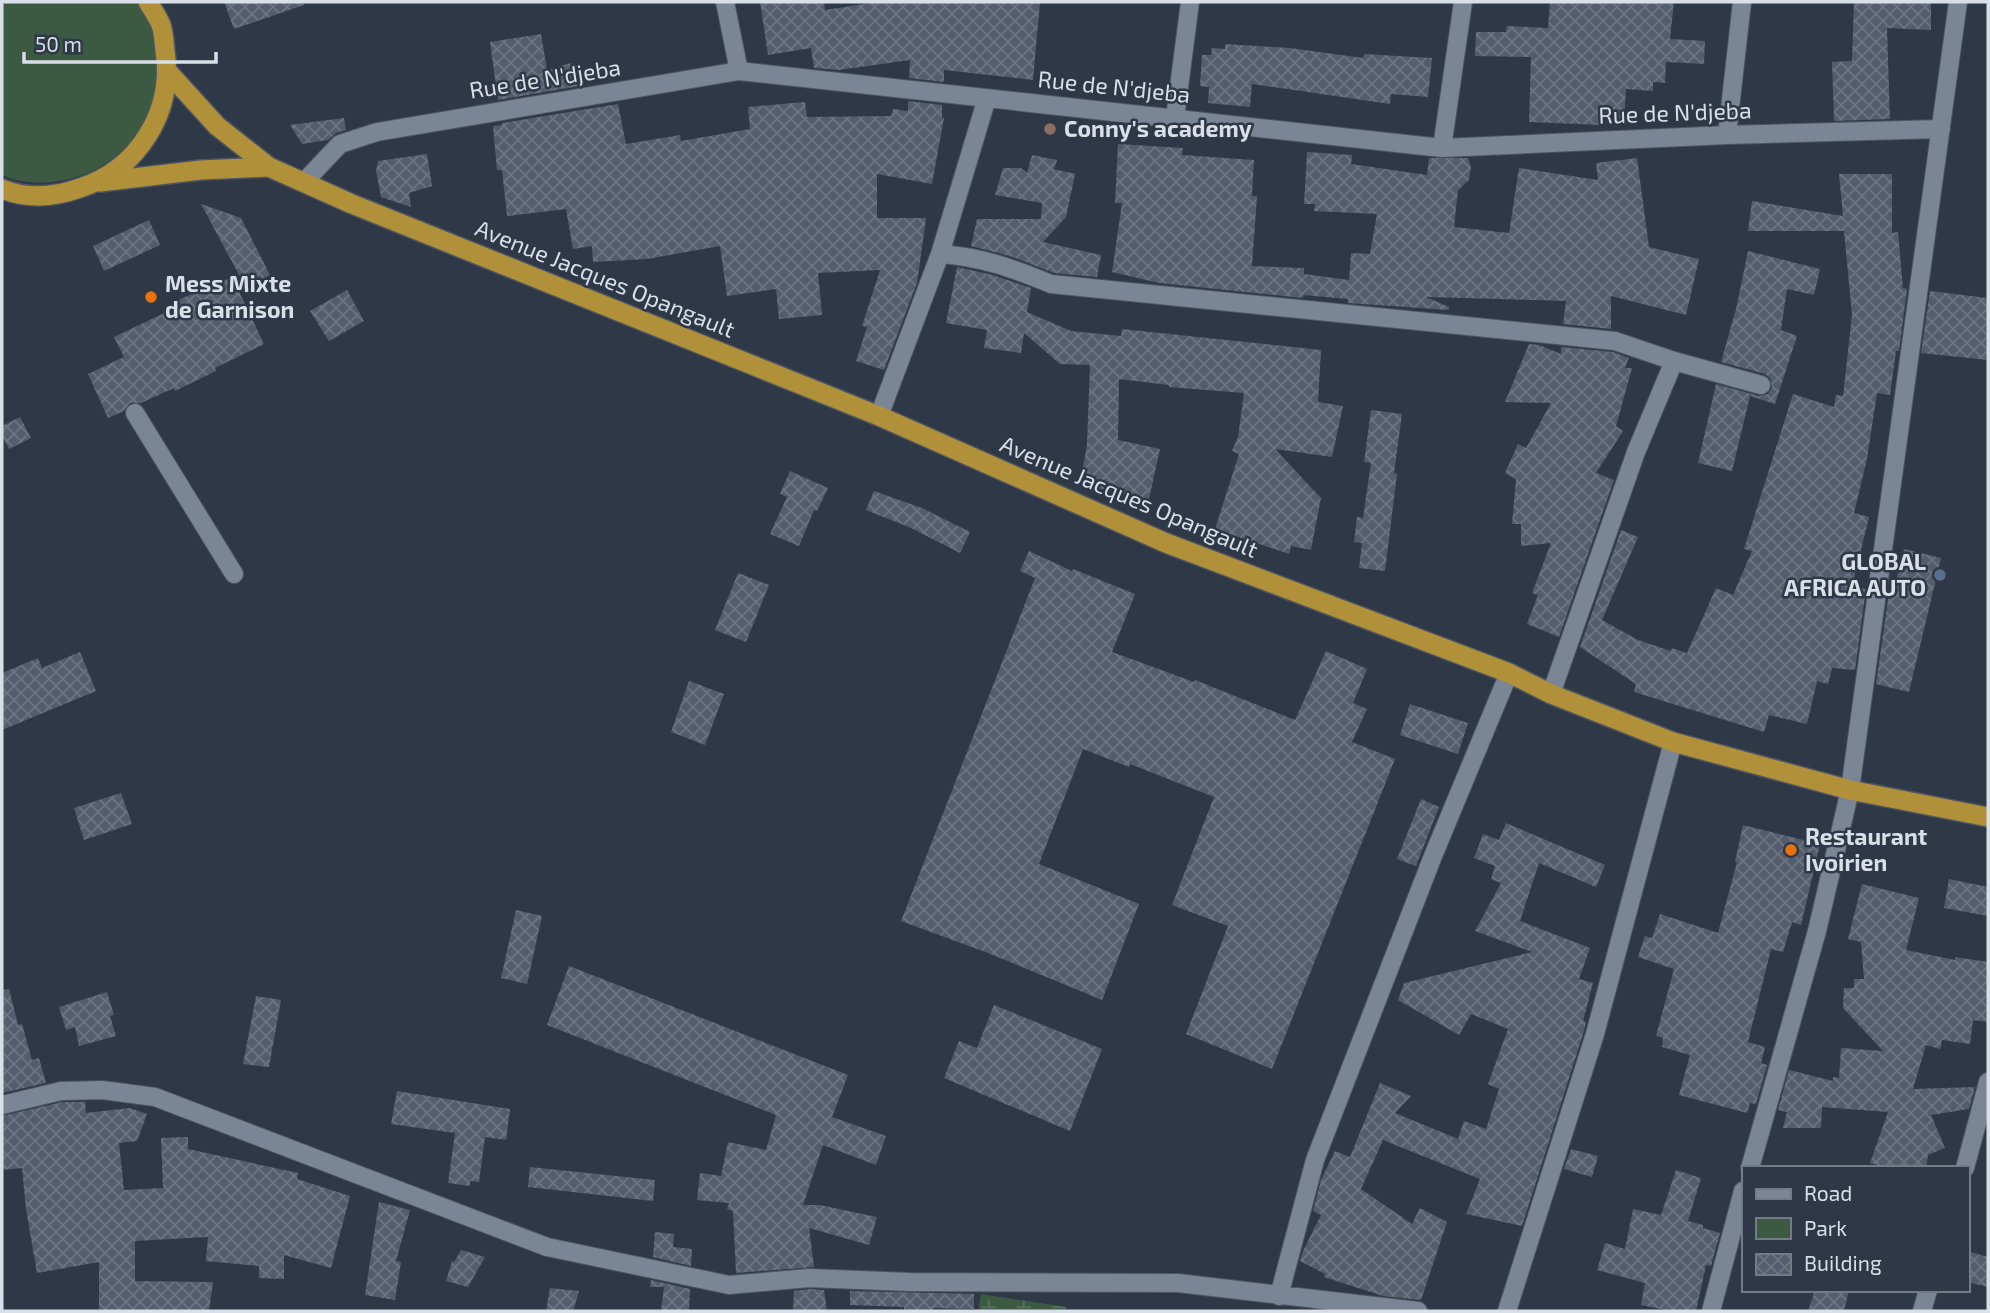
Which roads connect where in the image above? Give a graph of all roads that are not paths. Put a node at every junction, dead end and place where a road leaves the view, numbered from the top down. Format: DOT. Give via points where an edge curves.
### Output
graph roads {
  1 [pos="148,2"];
  2 [pos="725,2"];
  3 [pos="1190,2"];
  4 [pos="1462,2"];
  5 [pos="1742,2"];
  6 [pos="1958,2"];
  7 [pos="739,71"];
  8 [pos="168,72"];
  9 [pos="987,98"];
  10 [pos="1175,118"];
  11 [pos="1941,129"];
  12 [pos="1727,135"];
  13 [pos="1442,148"];
  14 [pos="269,167"];
  15 [pos="100,182"];
  16 [pos="304,182"];
  17 [pos="2,189"];
  18 [pos="940,254"];
  19 [pos="1674,361"];
  20 [pos="1761,385"];
  21 [pos="135,412"];
  22 [pos="879,416"];
  23 [pos="234,573"];
  24 [pos="1509,673"];
  25 [pos="1550,694"];
  26 [pos="1673,742"];
  27 [pos="1850,789"];
  28 [pos="1988,817"];
  29 [pos="1988,1082"];
  30 [pos="2,1105"];
  31 [pos="1983,1124"];
  32 [pos="1751,1166"];
  33 [pos="1966,1166"];
  34 [pos="1742,1195"];
  35 [pos="1927,1292"];
  36 [pos="1279,1296"];
  37 [pos="1418,1311"];
  38 [pos="1507,1311"];
  39 [pos="1711,1311"];
  40 [pos="1922,1311"];
  1 -- 8 [label="highway" via="161,26"];
  2 -- 7 [label="street"];
  3 -- 10 [label="street"];
  4 -- 13 [label="street"];
  5 -- 12 [label="street"];
  6 -- 11 [label="street"];
  7 -- 9 [label="street, Rue de N'djeba"];
  7 -- 16 [label="street, Rue de N'djeba" via="377,132 340,144"];
  8 -- 14 [label="highway" via="217,125"];
  8 -- 15 [label="highway" via="159,116 135,154"];
  9 -- 10 [label="street, Rue de N'djeba"];
  9 -- 18 [label="street"];
  10 -- 13 [label="street, Rue de N'djeba"];
  11 -- 12 [label="street, Rue de N'djeba"];
  11 -- 27 [label="street"];
  12 -- 13 [label="street, Rue de N'djeba"];
  14 -- 15 [label="highway"];
  14 -- 16 [label="highway, Avenue Jacques Opangault"];
  15 -- 17 [label="highway" via="58,195 15,194"];
  16 -- 22 [label="highway, Avenue Jacques Opangault"];
  18 -- 19 [label="street" via="999,263 1051,284 1615,341"];
  18 -- 22 [label="street"];
  19 -- 20 [label="street"];
  19 -- 25 [label="street" via="1636,452"];
  21 -- 23 [label="street"];
  22 -- 24 [label="highway, Avenue Jacques Opangault" via="1166,543"];
  24 -- 25 [label="highway, Avenue Jacques Opangault"];
  24 -- 36 [label="street" via="1315,1160"];
  25 -- 26 [label="highway, Avenue Jacques Opangault"];
  26 -- 27 [label="highway, Avenue Jacques Opangault"];
  26 -- 38 [label="street" via="1595,1034"];
  27 -- 28 [label="highway, Avenue Jacques Opangault"];
  27 -- 32 [label="street" via="1817,931"];
  29 -- 31 [label="street"];
  30 -- 36 [label="street" via="61,1091 102,1090 155,1097 547,1247 729,1284 809,1278 1178,1283"];
  31 -- 33 [label="street"];
  34 -- 39 [label="street"];
  35 -- 40 [label="street"];
  36 -- 37 [label="street"];
}
